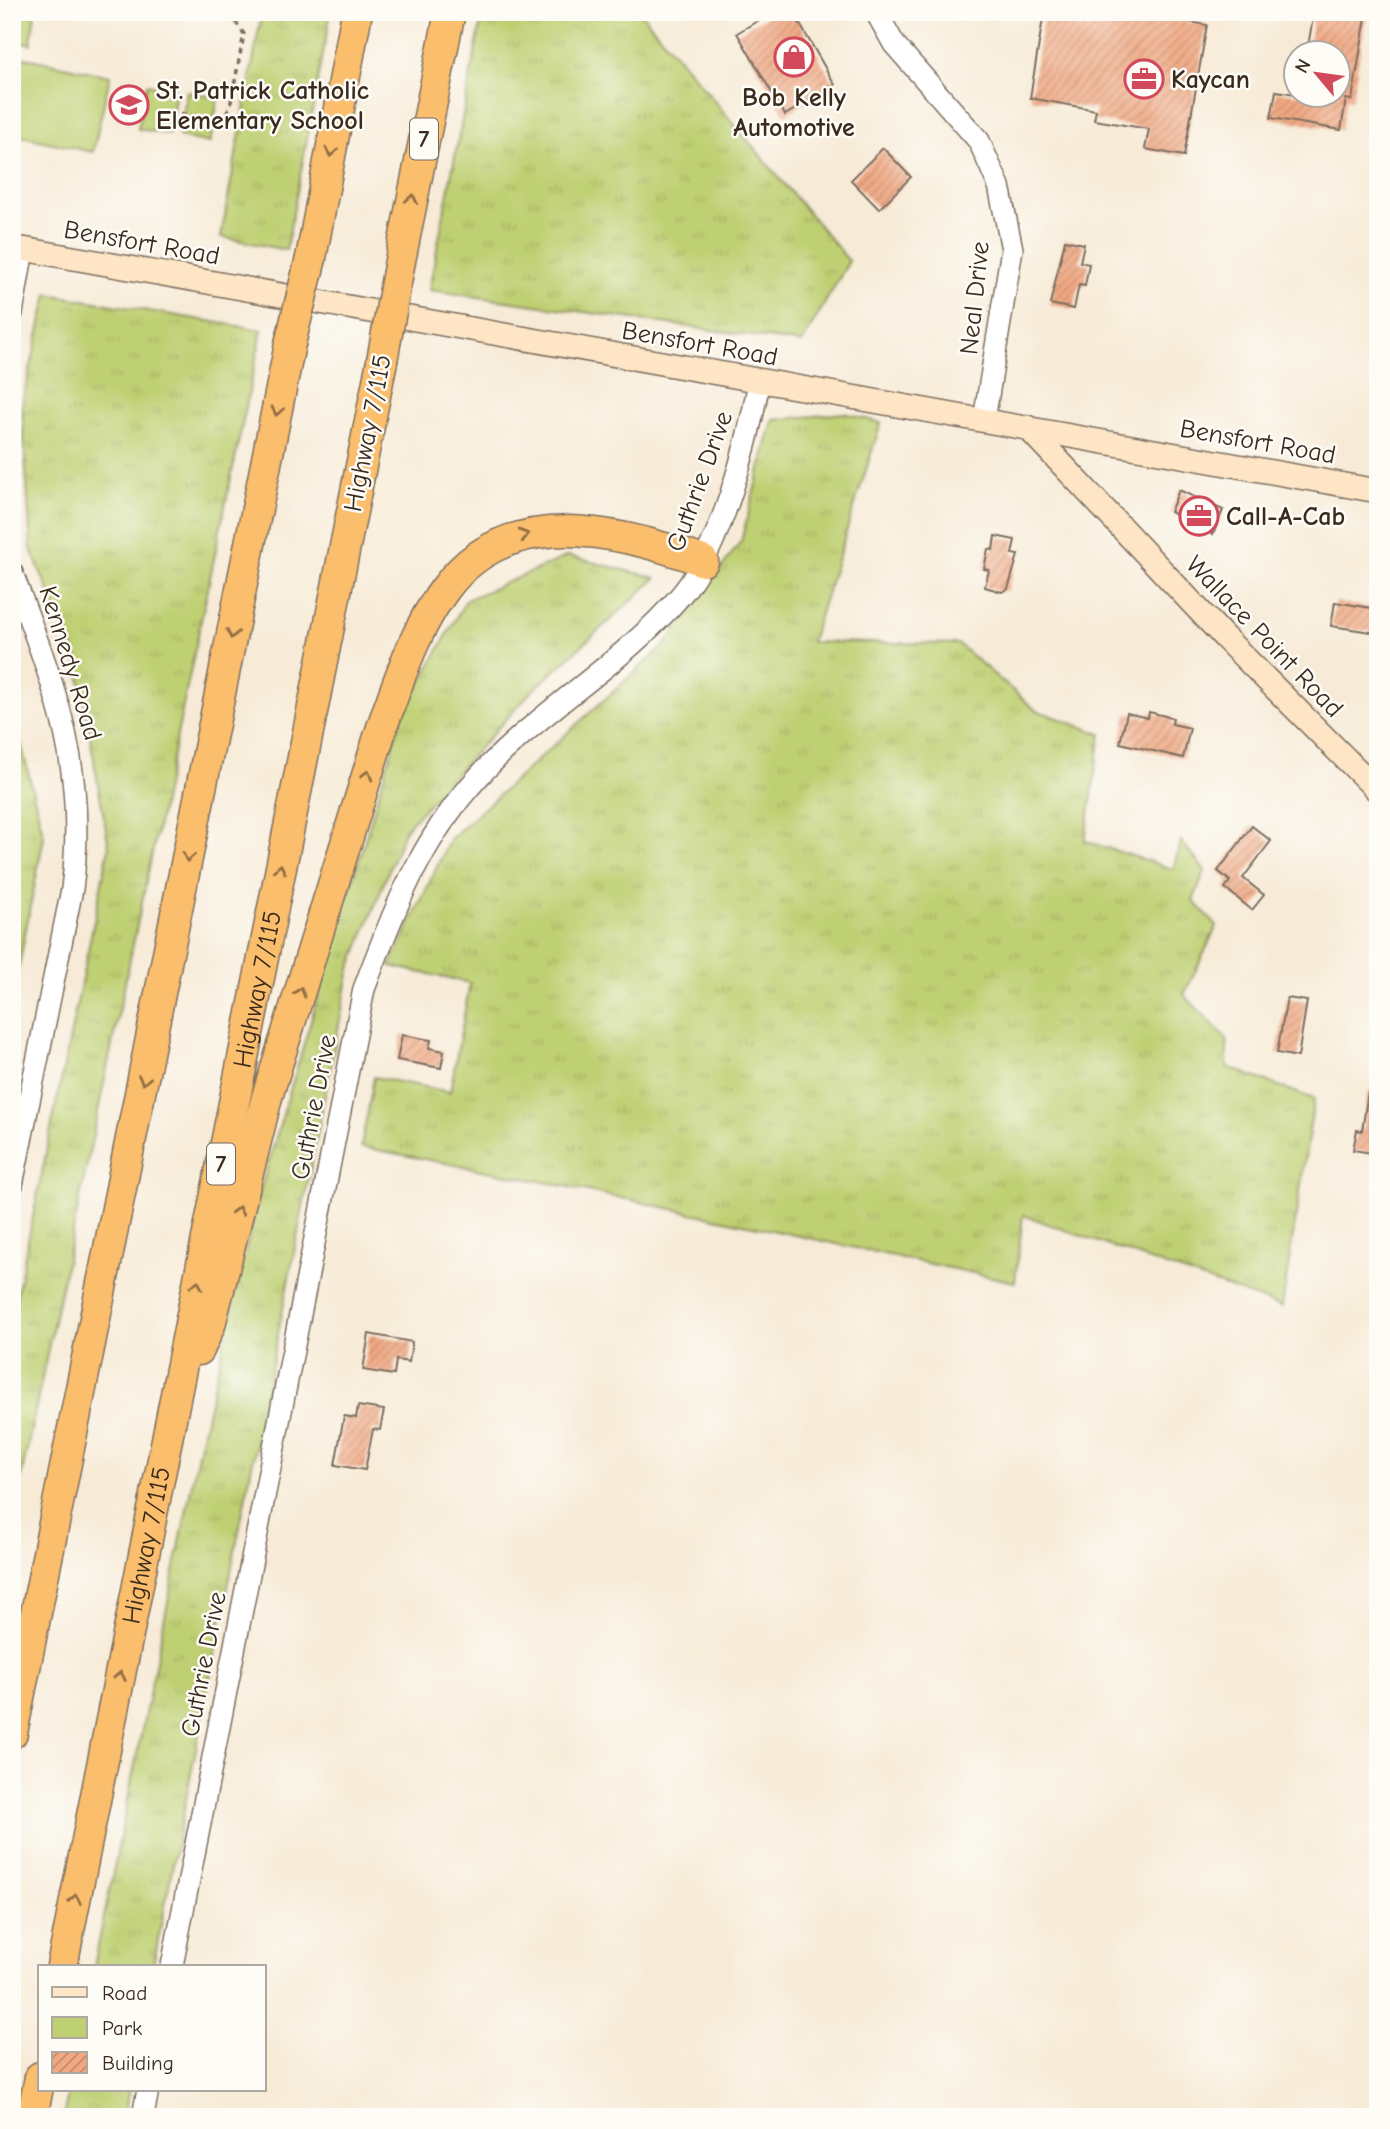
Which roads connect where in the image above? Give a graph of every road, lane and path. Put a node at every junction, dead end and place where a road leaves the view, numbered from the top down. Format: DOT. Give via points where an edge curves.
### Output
graph roads {
  1 [pos="229,12"];
  2 [pos="357,12"];
  3 [pos="450,12"];
  4 [pos="876,12"];
  5 [pos="171,112"];
  6 [pos="18,248"];
  7 [pos="12,313"];
  8 [pos="759,382"];
  9 [pos="984,419"];
  10 [pos="1027,427"];
  11 [pos="1378,491"];
  12 [pos="704,561"];
  13 [pos="12,573"];
  14 [pos="1378,791"];
  15 [pos="12,1185"];
  16 [pos="171,1415"];
  17 [pos="64,1474"];
  18 [pos="12,1679"];
  19 [pos="12,1733"];
  20 [pos="62,1965"];
  21 [pos="172,1965"];
  22 [pos="38,2087"];
  23 [pos="148,2090"];
  24 [pos="32,2117"];
  25 [pos="142,2117"];
  1 -- 5 [label="path" via="244,34 230,107 221,120"];
  2 -- 17 [label="highway, one-way, bridge"];
  16 -- 3 [label="highway, Highway 7/115 / 7, one-way, bridge"];
  4 -- 9 [label="street, Neal Drive" via="894,44 979,141 999,186 1012,249"];
  6 -- 7 [label="street"];
  6 -- 8 [label="main road, Bensfort Road"];
  8 -- 9 [label="main road, Bensfort Road"];
  8 -- 12 [label="street, Guthrie Drive" via="727,502"];
  9 -- 10 [label="main road, Bensfort Road"];
  10 -- 11 [label="main road, Bensfort Road"];
  10 -- 14 [label="main road, Wallace Point Road" via="1225,638"];
  16 -- 12 [label="highway, one-way" via="210,1325 271,1084 383,724 428,615 446,587 466,568 497,544 524,533 556,529 612,537"];
  12 -- 21 [label="street, Guthrie Drive" via="682,594 652,625 504,752 464,794 420,856 364,989"];
  13 -- 15 [label="street, Kennedy Road" via="63,717 75,774 78,847"];
  20 -- 16 [label="highway, Highway 7/115 / 7, one-way"];
  17 -- 18 [label="highway"];
  17 -- 19 [label="highway"];
  22 -- 24 [label="highway"];
  23 -- 25 [label="street"];
}
